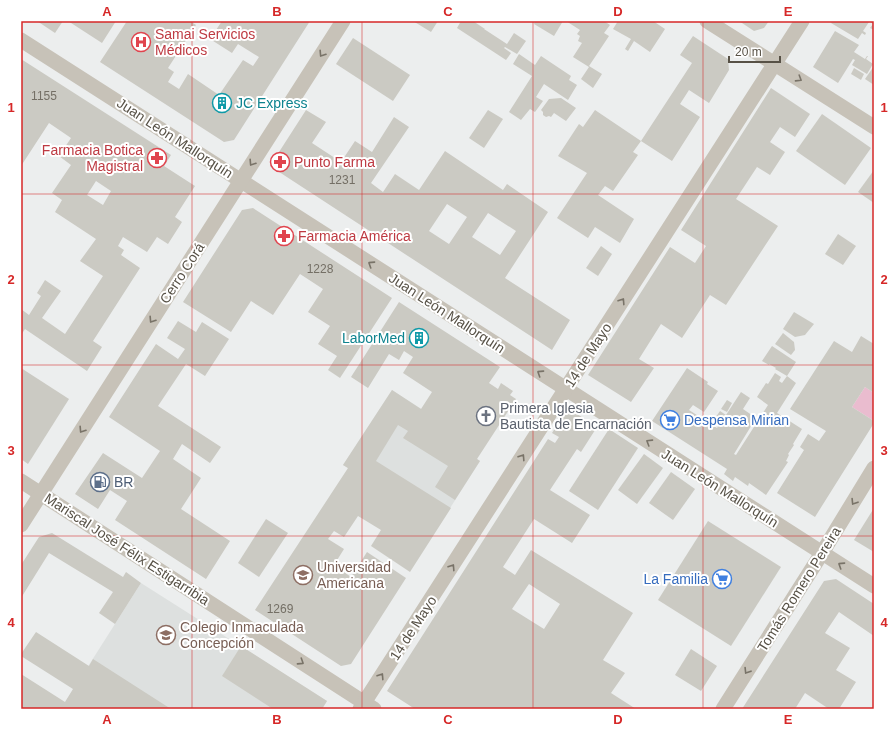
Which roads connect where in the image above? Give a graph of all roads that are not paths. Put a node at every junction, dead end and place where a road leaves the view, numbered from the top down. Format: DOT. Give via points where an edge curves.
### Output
graph roads {
  1 [pos="342,21"];
  2 [pos="707,21"];
  3 [pos="802,21"];
  4 [pos="21,40"];
  5 [pos="774,64"];
  6 [pos="874,127"];
  7 [pos="241,180"];
  8 [pos="565,389"];
  9 [pos="874,468"];
  10 [pos="21,481"];
  11 [pos="41,494"];
  12 [pos="21,525"];
  13 [pos="822,553"];
  14 [pos="874,586"];
  15 [pos="366,707"];
  16 [pos="723,709"];
  1 -- 7 [label="street, Cerro Corá, one-way"];
  2 -- 5 [label="street"];
  3 -- 5 [label="street, 14 de Mayo"];
  4 -- 7 [label="street, Juan León Mallorquín"];
  5 -- 6 [label="street, one-way"];
  8 -- 5 [label="street, 14 de Mayo, one-way"];
  8 -- 7 [label="street, Juan León Mallorquín, one-way"];
  7 -- 11 [label="street, Cerro Corá, one-way"];
  13 -- 8 [label="street, Juan León Mallorquín, one-way"];
  15 -- 8 [label="street, 14 de Mayo, one-way"];
  9 -- 13 [label="street, Tomás Romero Pereira, one-way"];
  10 -- 11 [label="street, Mariscal José Félix Estigarribia"];
  11 -- 12 [label="street, Cerro Corá"];
  11 -- 15 [label="street, Mariscal José Félix Estigarribia, one-way"];
  14 -- 13 [label="street, Juan León Mallorquín, one-way"];
  13 -- 16 [label="street, Tomás Romero Pereira, one-way"];
}
